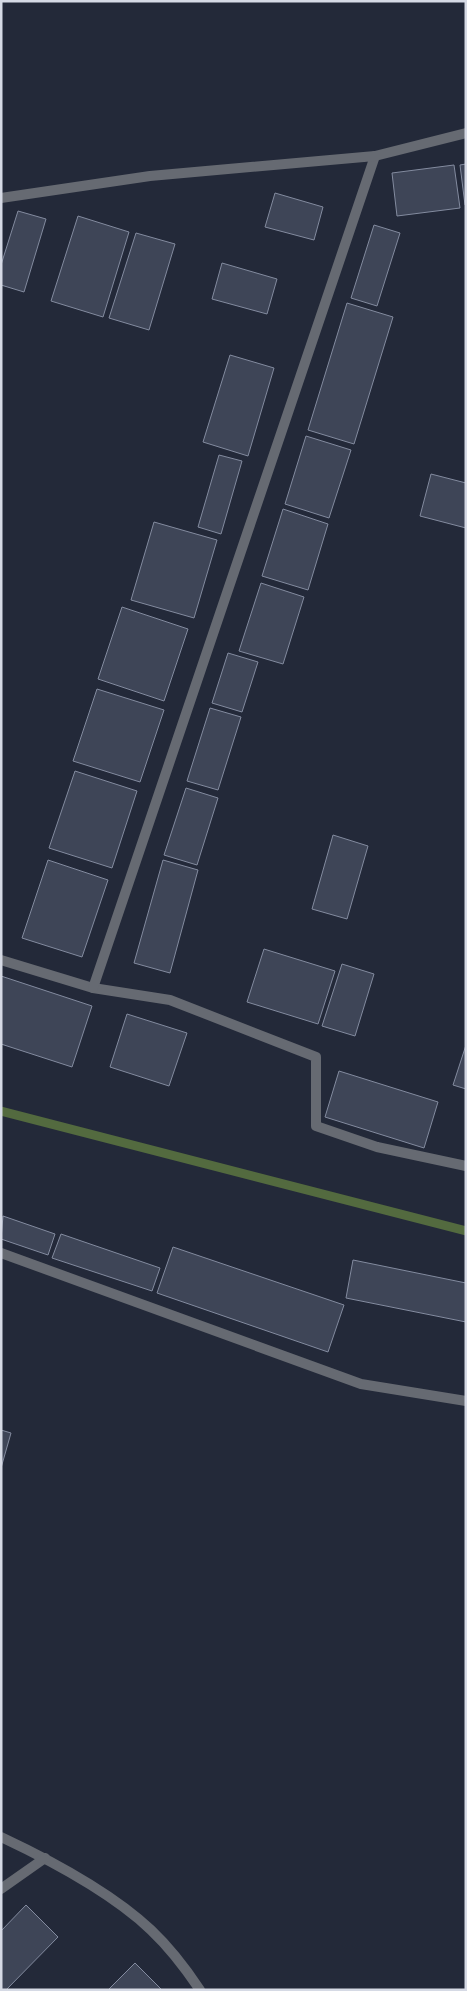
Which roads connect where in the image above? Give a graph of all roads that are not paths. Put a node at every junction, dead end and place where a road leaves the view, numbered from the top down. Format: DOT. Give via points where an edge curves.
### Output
graph roads {
  1 [pos="466,133"];
  2 [pos="374,156"];
  3 [pos="1,198"];
  4 [pos="1,960"];
  5 [pos="94,988"];
  6 [pos="466,1166"];
  7 [pos="1,1253"];
  8 [pos="466,1401"];
  9 [pos="1,1837"];
  10 [pos="45,1858"];
  11 [pos="1,1889"];
  12 [pos="200,1990"];
  1 -- 2 [label="street"];
  2 -- 3 [label="street" via="150,176"];
  2 -- 5 [label="street"];
  4 -- 5 [label="street"];
  5 -- 6 [label="street" via="170,1000 316,1057 316,1126 377,1147"];
  7 -- 8 [label="street" via="361,1384"];
  9 -- 10 [label="street"];
  10 -- 11 [label="street"];
  10 -- 12 [label="street" via="117,1903 151,1930 182,1963"];
}
